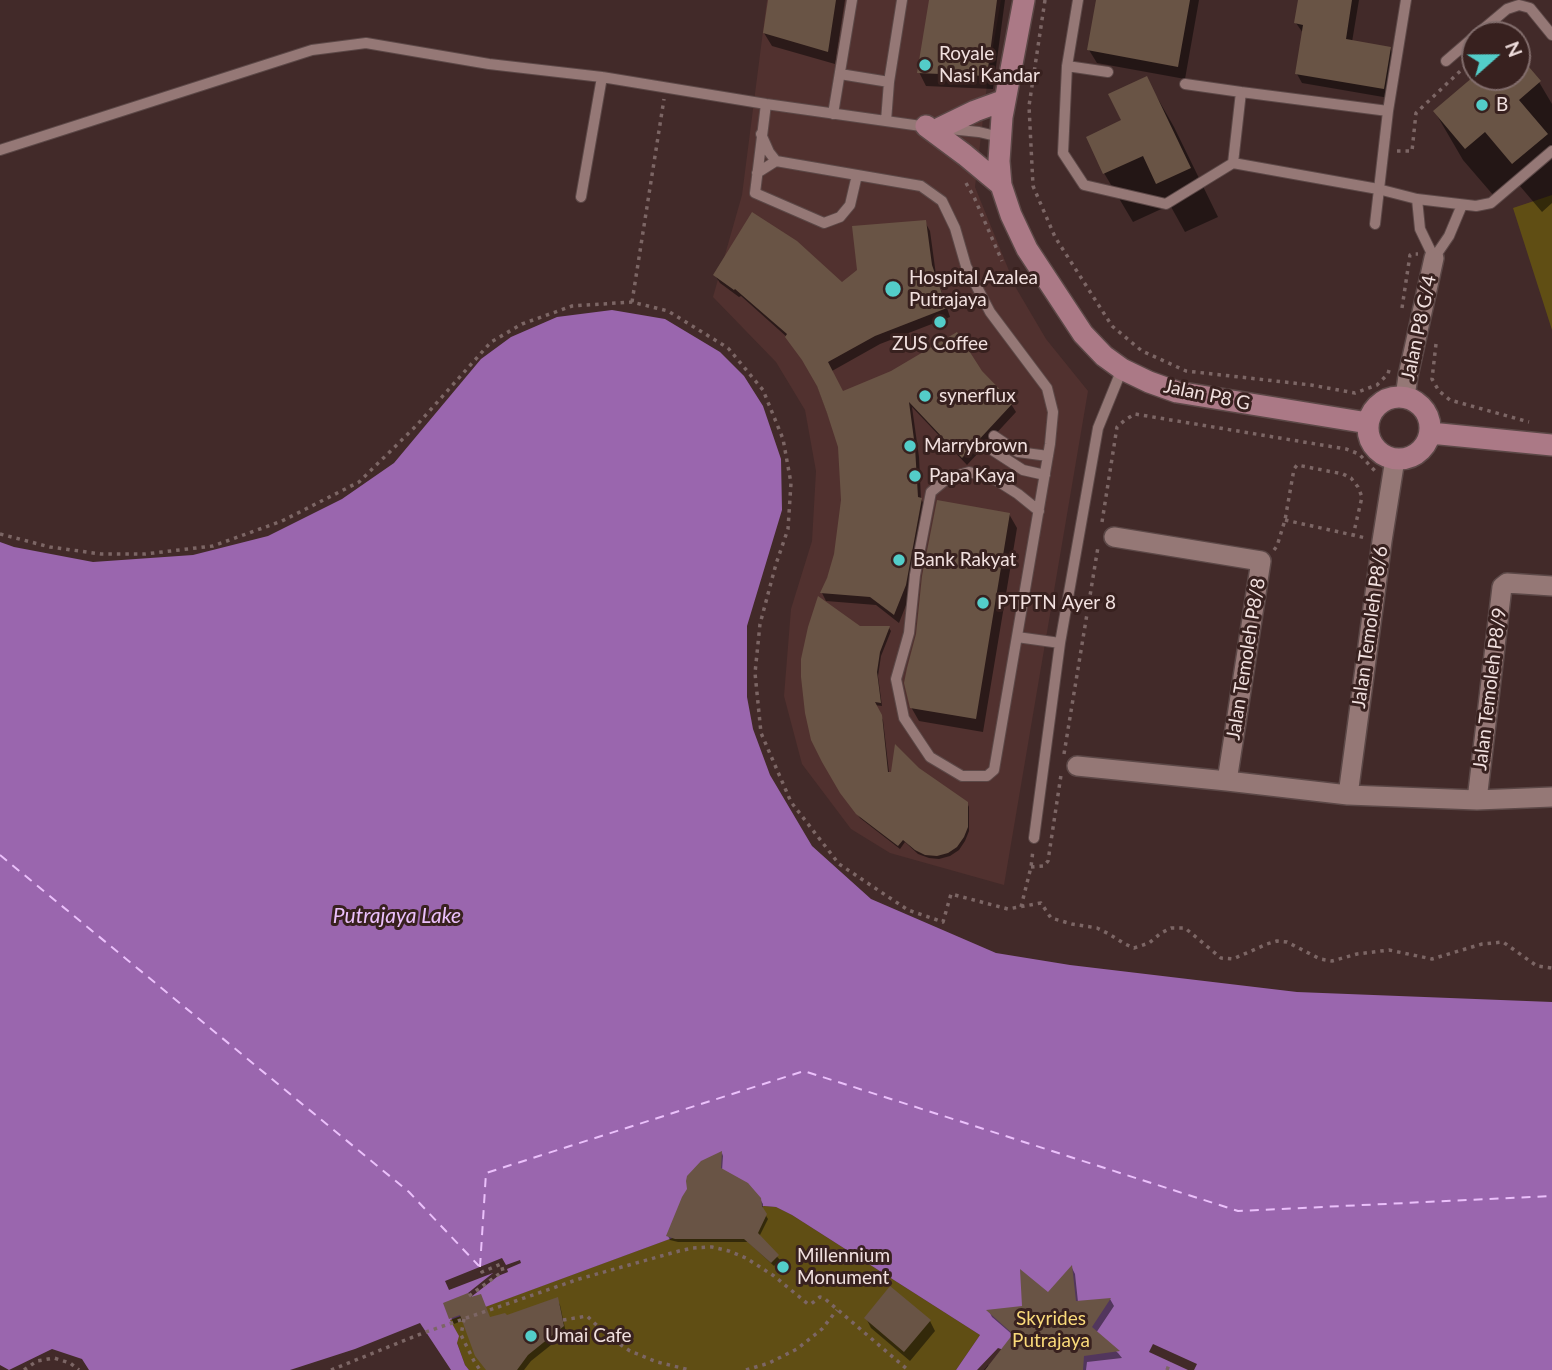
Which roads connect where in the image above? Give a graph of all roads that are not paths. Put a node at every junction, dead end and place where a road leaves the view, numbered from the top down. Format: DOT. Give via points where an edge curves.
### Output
graph roads {
  1 [pos="852,0"];
  2 [pos="902,0"];
  3 [pos="1024,0"];
  4 [pos="1078,0"];
  5 [pos="1406,0"];
  6 [pos="1492,21"];
  7 [pos="1552,35"];
  8 [pos="1461,48"];
  9 [pos="1446,61"];
  10 [pos="1067,66"];
  11 [pos="1108,72"];
  12 [pos="840,74"];
  13 [pos="602,77"];
  14 [pos="889,82"];
  15 [pos="1185,84"];
  16 [pos="1241,92"];
  17 [pos="1005,100"];
  18 [pos="766,104"];
  19 [pos="1388,111"];
  20 [pos="833,114"];
  21 [pos="886,121"];
  22 [pos="933,127"];
  23 [pos="761,134"];
  24 [pos="1001,137"];
  25 [pos="0,150"];
  26 [pos="1552,151"];
  27 [pos="776,161"];
  28 [pos="1233,163"];
  29 [pos="757,173"];
  30 [pos="857,175"];
  31 [pos="1001,185"];
  32 [pos="1378,189"];
  33 [pos="581,197"];
  34 [pos="1417,199"];
  35 [pos="1462,205"];
  36 [pos="1375,224"];
  37 [pos="1434,258"];
  38 [pos="1122,369"];
  39 [pos="1405,397"];
  40 [pos="1368,423"];
  41 [pos="1430,433"];
  42 [pos="994,436"];
  43 [pos="1552,445"];
  44 [pos="989,448"];
  45 [pos="1048,456"];
  46 [pos="1395,459"];
  47 [pos="1045,475"];
  48 [pos="1038,511"];
  49 [pos="1105,533"];
  50 [pos="1552,586"];
  51 [pos="1017,637"];
  52 [pos="1060,643"];
  53 [pos="1067,764"];
  54 [pos="1227,780"];
  55 [pos="1348,795"];
  56 [pos="1552,797"];
  57 [pos="1477,800"];
  58 [pos="1034,838"];
  1 -- 12 [label="lane"];
  2 -- 14 [label="lane"];
  3 -- 17 [label="street, Jalan P8 G"];
  4 -- 10 [label="lane"];
  5 -- 19 [label="lane"];
  6 -- 7 [label="lane" via="1519,5 1530,8"];
  8 -- 9 [label="lane"];
  10 -- 11 [label="lane"];
  10 -- 28 [label="lane" via="1063,153 1084,185 1166,204"];
  12 -- 14 [label="lane"];
  12 -- 20 [label="lane"];
  13 -- 18 [label="lane"];
  13 -- 25 [label="lane" via="366,43 312,50"];
  13 -- 33 [label="lane"];
  14 -- 21 [label="lane"];
  15 -- 16 [label="lane"];
  16 -- 19 [label="lane"];
  16 -- 28 [label="lane"];
  17 -- 22 [label="street"];
  17 -- 24 [label="street, Jalan P8 G"];
  18 -- 20 [label="lane"];
  18 -- 23 [label="lane"];
  19 -- 32 [label="lane"];
  20 -- 21 [label="lane"];
  21 -- 22 [label="lane"];
  22 -- 24 [label="lane"];
  22 -- 31 [label="street"];
  23 -- 27 [label="lane"];
  23 -- 29 [label="lane"];
  24 -- 31 [label="street, Jalan P8 G"];
  26 -- 35 [label="lane" via="1491,202"];
  27 -- 29 [label="lane"];
  27 -- 30 [label="lane"];
  28 -- 32 [label="lane"];
  29 -- 30 [label="lane" via="755,192 824,223 840,217 850,205"];
  30 -- 45 [label="lane" via="921,186 942,201 966,266 990,312 1047,388 1053,412"];
  31 -- 38 [label="street, Jalan P8 G" via="1027,249 1063,305 1083,334"];
  32 -- 34 [label="lane"];
  32 -- 36 [label="lane"];
  34 -- 35 [label="lane"];
  34 -- 37 [label="lane" via="1420,229"];
  35 -- 37 [label="lane"];
  37 -- 39 [label="street, Jalan P8 G/4"];
  38 -- 40 [label="street, Jalan P8 G" via="1177,392"];
  38 -- 52 [label="lane" via="1098,428"];
  39 -- 40 [label="street" via="1381,402"];
  39 -- 41 [label="street" via="1422,406"];
  40 -- 46 [label="street" via="1374,446"];
  41 -- 43 [label="street"];
  41 -- 46 [label="street" via="1418,453"];
  42 -- 45 [label="lane" via="1018,452"];
  44 -- 47 [label="lane" via="1023,470"];
  45 -- 47 [label="lane"];
  46 -- 55 [label="street, Jalan Temoleh P8/6"];
  47 -- 48 [label="lane"];
  48 -- 51 [label="lane"];
  48 -- 51 [label="lane" via="996,480 969,472 948,478 931,492 909,632 896,679 904,718 930,757 962,776 987,776 994,770"];
  49 -- 54 [label="street, Jalan Temoleh P8/8" via="1261,561"];
  50 -- 57 [label="street, Jalan Temoleh P8/9" via="1507,583 1502,587"];
  51 -- 52 [label="lane"];
  52 -- 58 [label="lane"];
  53 -- 54 [label="street"];
  54 -- 55 [label="street"];
  55 -- 57 [label="street"];
  56 -- 57 [label="street"];
}
